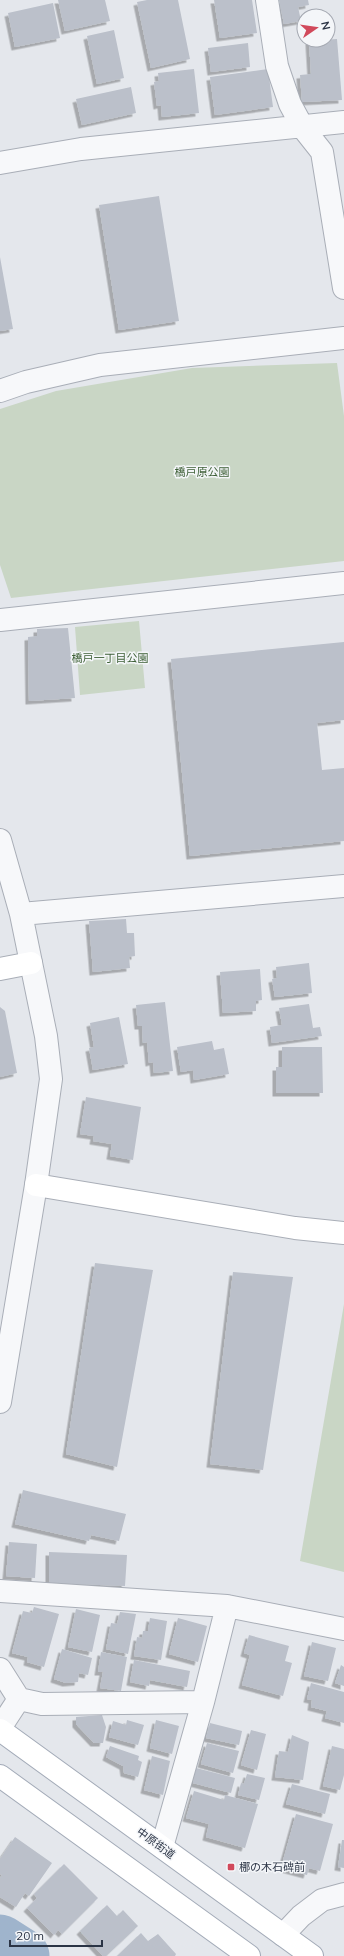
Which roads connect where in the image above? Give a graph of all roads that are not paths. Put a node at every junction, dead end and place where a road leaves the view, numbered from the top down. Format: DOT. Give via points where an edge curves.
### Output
graph roads {
  1 [pos="267,0"];
  2 [pos="344,122"];
  3 [pos="303,128"];
  4 [pos="0,163"];
  5 [pos="344,287"];
  6 [pos="344,338"];
  7 [pos="0,391"];
  8 [pos="344,583"];
  9 [pos="0,620"];
  10 [pos="0,840"];
  11 [pos="344,886"];
  12 [pos="21,914"];
  13 [pos="31,964"];
  14 [pos="0,969"];
  15 [pos="36,1185"];
  16 [pos="344,1233"];
  17 [pos="0,1402"];
  18 [pos="0,1591"];
  19 [pos="227,1606"];
  20 [pos="344,1629"];
  21 [pos="0,1668"];
  22 [pos="19,1699"];
  23 [pos="203,1702"];
  24 [pos="0,1729"];
  25 [pos="0,1776"];
  26 [pos="162,1847"];
  27 [pos="344,1894"];
  28 [pos="282,1935"];
  29 [pos="249,1956"];
  30 [pos="312,1956"];
  1 -- 3 [label="street" via="277,66 290,104"];
  2 -- 3 [label="street"];
  3 -- 4 [label="street" via="81,149"];
  3 -- 5 [label="street" via="322,152"];
  6 -- 7 [label="street" via="100,365 26,382"];
  8 -- 9 [label="street"];
  10 -- 12 [label="street"];
  11 -- 12 [label="street"];
  12 -- 13 [label="street"];
  13 -- 14 [label="main road"];
  13 -- 15 [label="street" via="46,1036 51,1079"];
  15 -- 16 [label="main road" via="295,1228"];
  15 -- 17 [label="street"];
  18 -- 19 [label="street"];
  19 -- 20 [label="street"];
  19 -- 23 [label="street"];
  21 -- 22 [label="street"];
  22 -- 23 [label="street" via="42,1704"];
  22 -- 24 [label="street"];
  23 -- 26 [label="street"];
  24 -- 26 [label="main road, 中原街道"];
  25 -- 29 [label="main road"];
  26 -- 28 [label="main road, 中原街道"];
  27 -- 28 [label="street" via="322,1900"];
  28 -- 30 [label="main road, 中原街道"];
}
